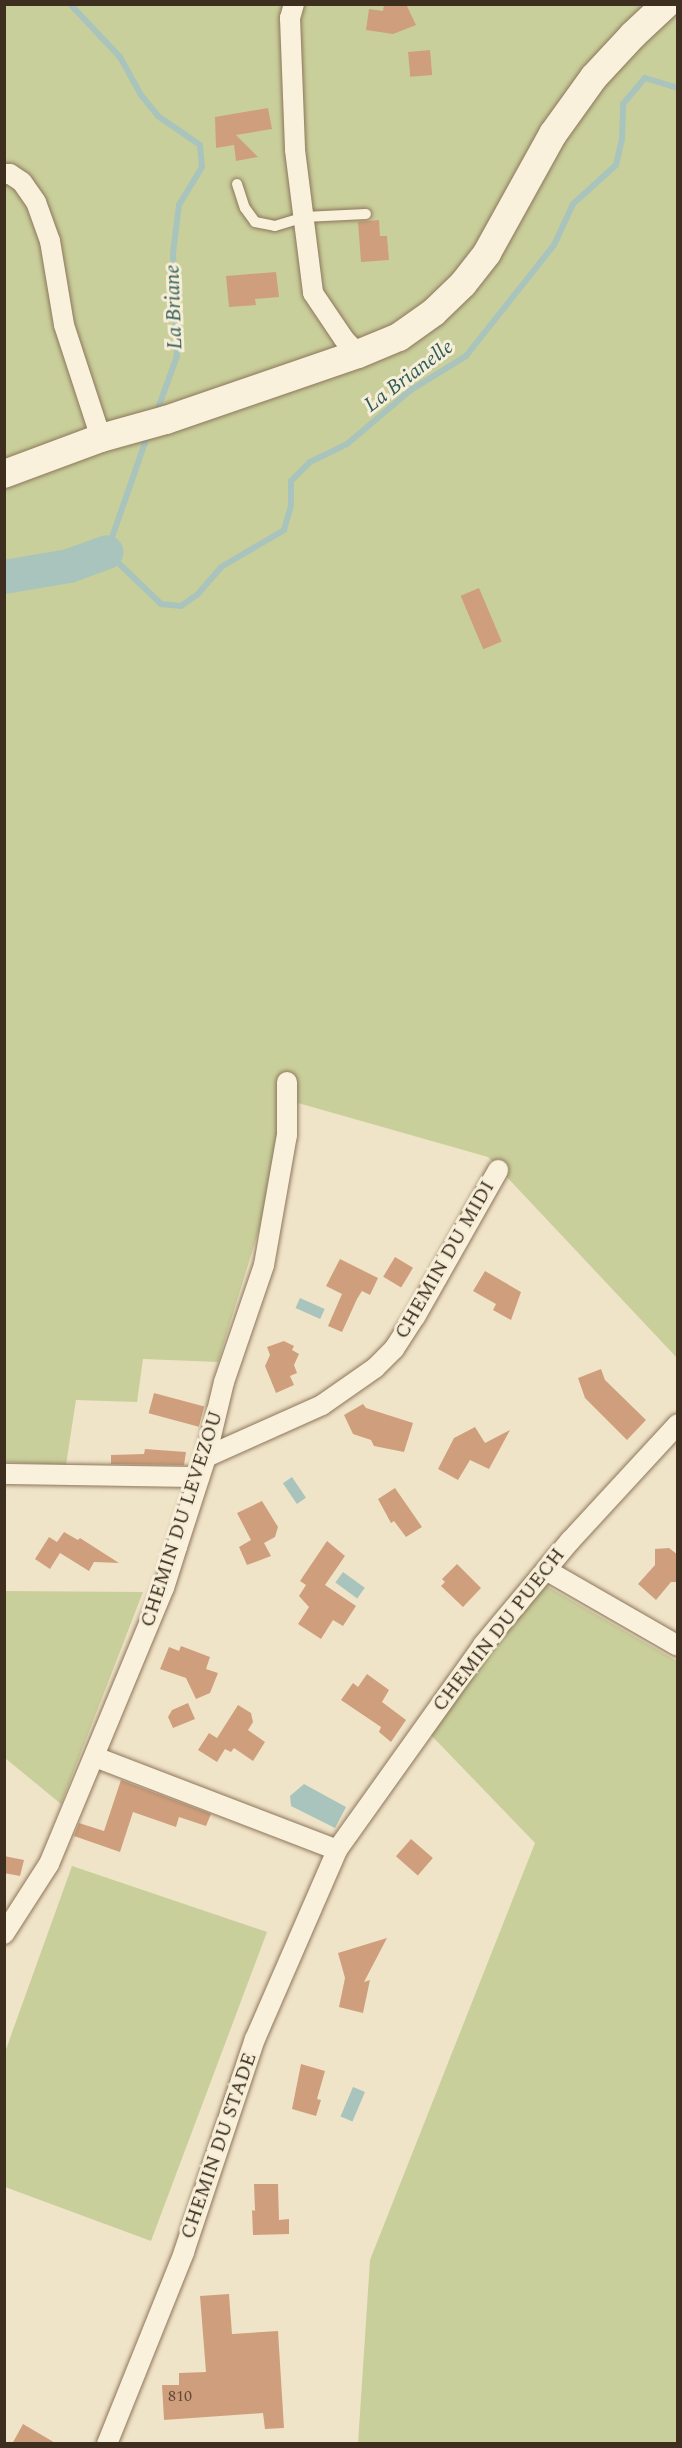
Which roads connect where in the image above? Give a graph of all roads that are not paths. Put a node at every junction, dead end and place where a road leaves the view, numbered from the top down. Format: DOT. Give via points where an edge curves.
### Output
graph roads {
  1 [pos="294,4"];
  2 [pos="666,4"];
  3 [pos="4,174"];
  4 [pos="237,184"];
  5 [pos="366,214"];
  6 [pos="304,217"];
  7 [pos="358,354"];
  8 [pos="114,435"];
  9 [pos="4,474"];
  10 [pos="287,1082"];
  11 [pos="498,1170"];
  12 [pos="678,1424"];
  13 [pos="206,1457"];
  14 [pos="4,1474"];
  15 [pos="199,1477"];
  16 [pos="546,1570"];
  17 [pos="678,1646"];
  18 [pos="95,1757"];
  19 [pos="337,1850"];
  20 [pos="4,1934"];
  21 [pos="107,2444"];
  1 -- 6 [label="street" via="290,18 295,150"];
  2 -- 7 [label="main road" via="594,77 553,134 487,253 463,284 434,312 399,337"];
  3 -- 8 [label="street" via="22,182 36,202 50,241 64,325"];
  4 -- 6 [label="lane" via="245,208 255,222 275,226"];
  5 -- 6 [label="lane"];
  6 -- 7 [label="street" via="313,293"];
  7 -- 8 [label="main road"];
  8 -- 9 [label="main road"];
  10 -- 13 [label="street, CHEMIN DU LEVEZOU" via="287,1135 272,1261 224,1382"];
  11 -- 13 [label="street, CHEMIN DU MIDI" via="415,1317 394,1349 375,1368 322,1405"];
  12 -- 16 [label="street, CHEMIN DU PUECH"];
  13 -- 15 [label="street, CHEMIN DU LEVEZOU"];
  14 -- 15 [label="street"];
  15 -- 18 [label="street, CHEMIN DU LEVEZOU" via="164,1588"];
  16 -- 17 [label="street"];
  16 -- 19 [label="street, CHEMIN DU PUECH" via="483,1645"];
  18 -- 19 [label="street"];
  18 -- 20 [label="street, CHEMIN DU LEVEZOU" via="49,1864"];
  19 -- 21 [label="street, CHEMIN DU STADE" via="255,2039 184,2252"];
}
